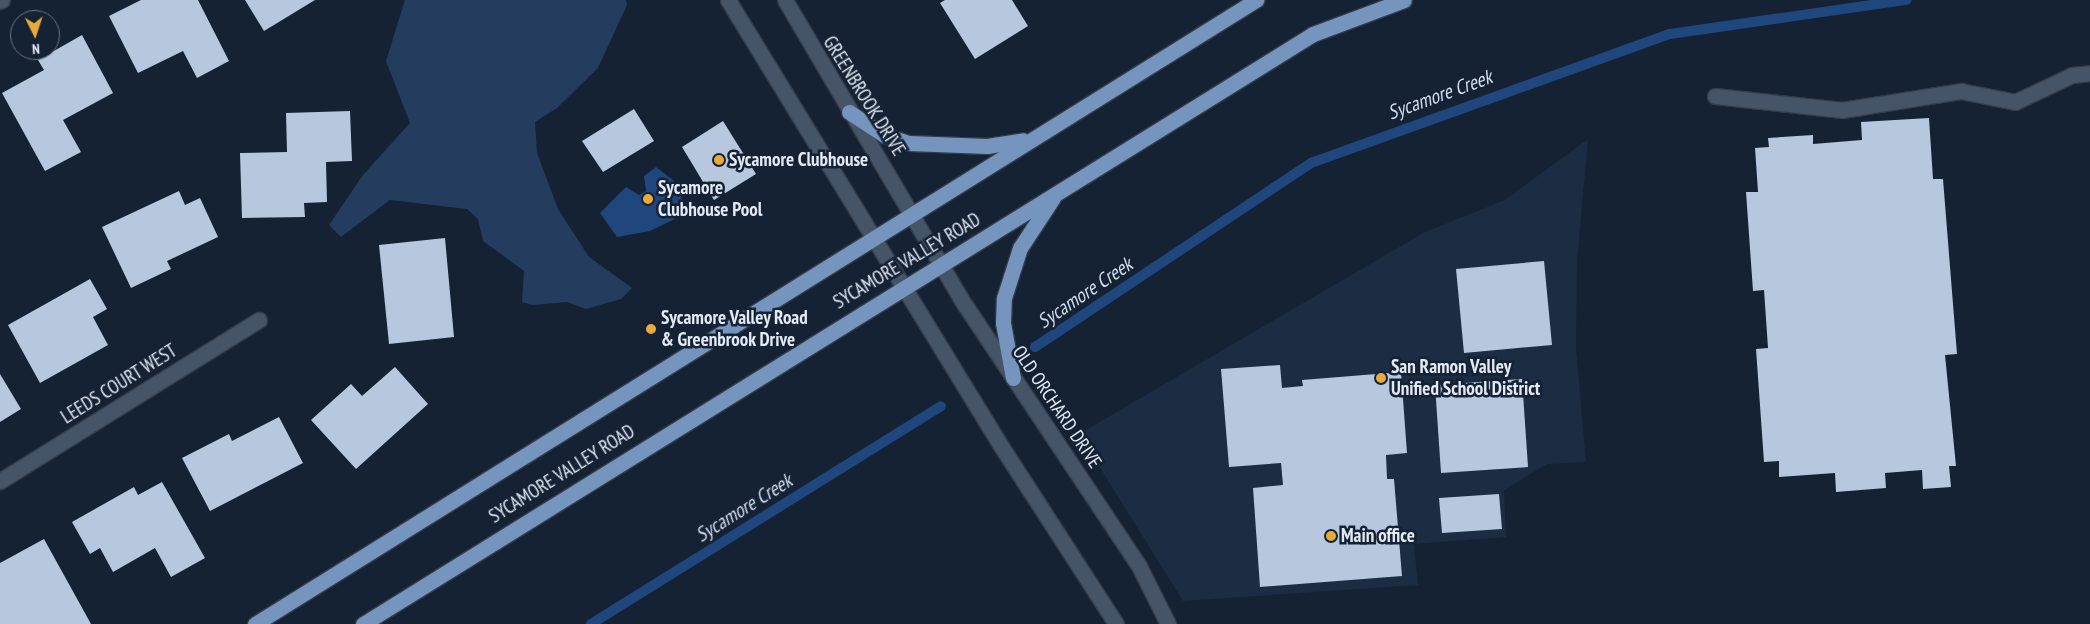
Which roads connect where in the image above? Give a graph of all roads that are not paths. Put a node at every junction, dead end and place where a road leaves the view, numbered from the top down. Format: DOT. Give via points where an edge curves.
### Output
graph roads {
  1 [pos="728,0"];
  2 [pos="785,0"];
  3 [pos="1256,0"];
  4 [pos="1404,0"];
  5 [pos="2090,73"];
  6 [pos="1715,96"];
  7 [pos="849,112"];
  8 [pos="1032,138"];
  9 [pos="1055,195"];
  10 [pos="910,212"];
  11 [pos="873,235"];
  12 [pos="941,264"];
  13 [pos="904,286"];
  14 [pos="259,320"];
  15 [pos="1013,378"];
  16 [pos="0,481"];
  17 [pos="255,624"];
  18 [pos="363,624"];
  19 [pos="1116,624"];
  20 [pos="1168,624"];
  1 -- 11 [label="street"];
  2 -- 7 [label="street, GREENBROOK DRIVE"];
  3 -- 8 [label="main road, SYCAMORE VALLEY ROAD"];
  4 -- 9 [label="main road, SYCAMORE VALLEY ROAD" via="1313,34"];
  5 -- 6 [label="street" via="2072,75 2016,102 1961,91 1842,110"];
  7 -- 8 [label="main road" via="884,135 908,144 987,146"];
  7 -- 10 [label="street, GREENBROOK DRIVE"];
  8 -- 10 [label="main road, SYCAMORE VALLEY ROAD"];
  9 -- 12 [label="main road, SYCAMORE VALLEY ROAD"];
  9 -- 15 [label="main road" via="1020,248 1004,298 1003,323"];
  10 -- 11 [label="main road, SYCAMORE VALLEY ROAD"];
  10 -- 12 [label="street, OLD ORCHARD DRIVE"];
  11 -- 13 [label="street"];
  11 -- 17 [label="main road, SYCAMORE VALLEY ROAD"];
  12 -- 13 [label="main road, SYCAMORE VALLEY ROAD"];
  12 -- 15 [label="street, OLD ORCHARD DRIVE"];
  13 -- 18 [label="main road, SYCAMORE VALLEY ROAD"];
  13 -- 19 [label="street"];
  14 -- 16 [label="street, LEEDS COURT WEST"];
  15 -- 20 [label="street, OLD ORCHARD DRIVE" via="1139,566"];
}
